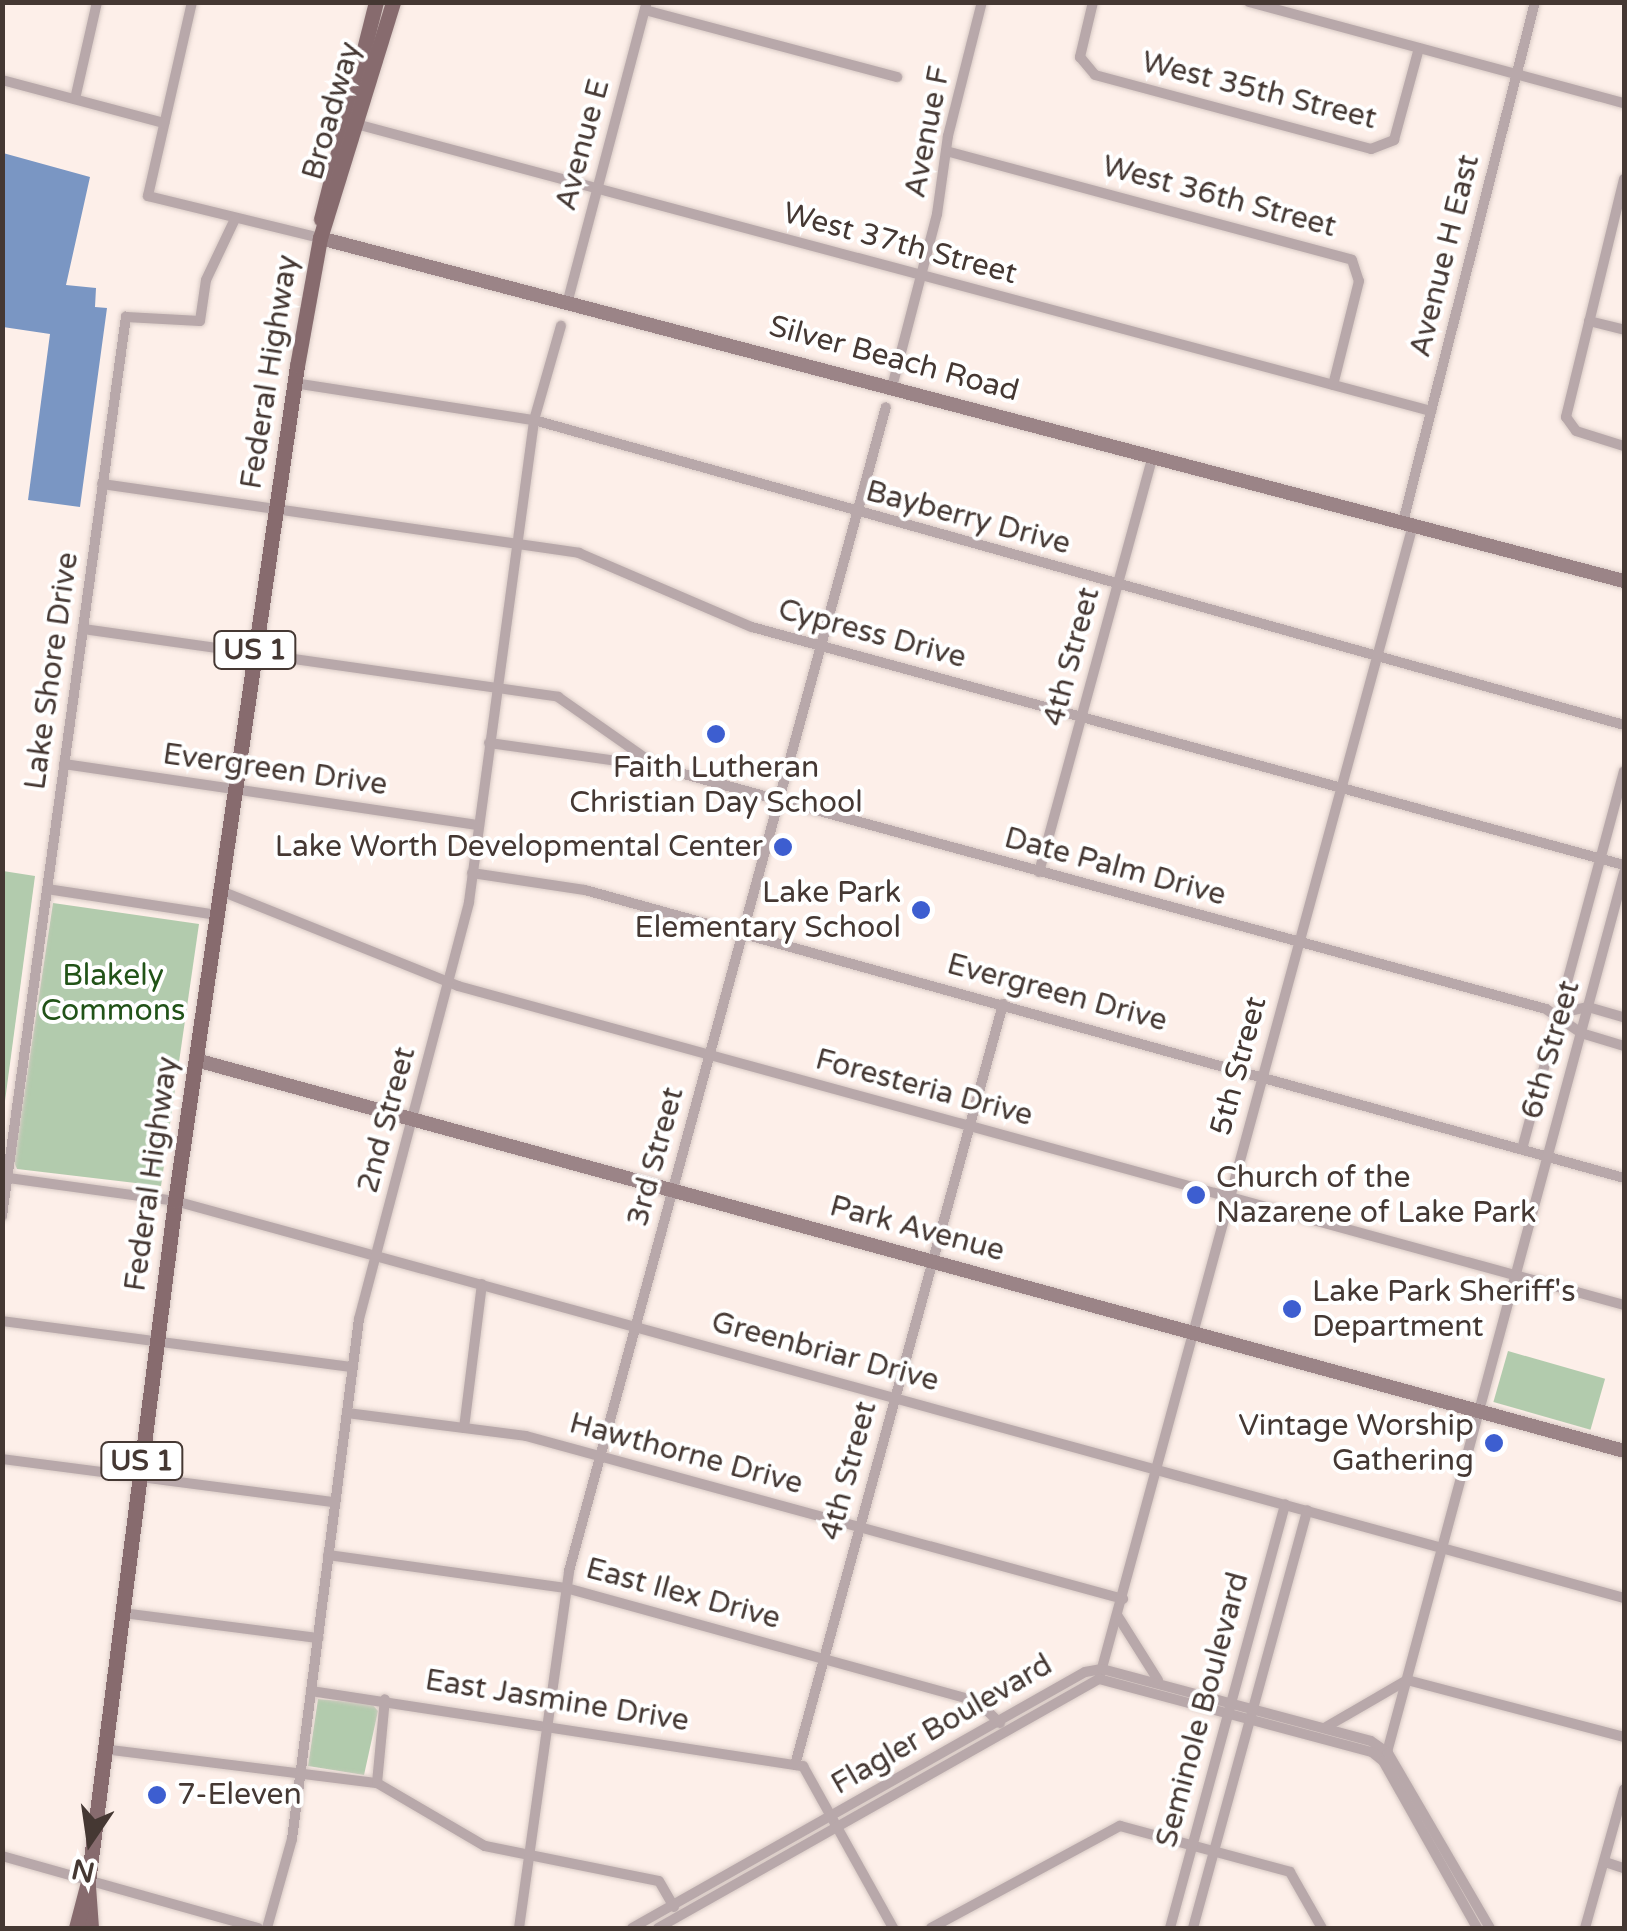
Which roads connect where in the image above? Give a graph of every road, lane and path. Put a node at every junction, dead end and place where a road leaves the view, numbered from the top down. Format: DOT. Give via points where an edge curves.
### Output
graph roads {
  1 [pos="97,2"];
  2 [pos="192,2"];
  3 [pos="376,2"];
  4 [pos="390,2"];
  5 [pos="1093,2"];
  6 [pos="1250,2"];
  7 [pos="1535,2"];
  8 [pos="978,3"];
  9 [pos="646,6"];
  10 [pos="1418,48"];
  11 [pos="1517,74"];
  12 [pos="897,77"];
  13 [pos="2,80"];
  14 [pos="74,99"];
  15 [pos="1624,103"];
  16 [pos="164,123"];
  17 [pos="356,124"];
  18 [pos="946,151"];
  19 [pos="1624,179"];
  20 [pos="596,189"];
  21 [pos="1620,216"];
  22 [pos="235,218"];
  23 [pos="321,236"];
  24 [pos="920,275"];
  25 [pos="568,300"];
  26 [pos="1589,320"];
  27 [pos="561,326"];
  28 [pos="1624,330"];
  29 [pos="294,384"];
  30 [pos="1333,385"];
  31 [pos="892,386"];
  32 [pos="886,408"];
  33 [pos="1431,412"];
  34 [pos="534,420"];
  35 [pos="1624,446"];
  36 [pos="1153,456"];
  37 [pos="102,484"];
  38 [pos="276,509"];
  39 [pos="858,514"];
  40 [pos="1408,523"];
  41 [pos="516,544"];
  42 [pos="1624,581"];
  43 [pos="1117,585"];
  44 [pos="83,628"];
  45 [pos="822,646"];
  46 [pos="255,654"];
  47 [pos="1377,656"];
  48 [pos="495,689"];
  49 [pos="1081,717"];
  50 [pos="1624,725"];
  51 [pos="488,742"];
  52 [pos="64,764"];
  53 [pos="658,766"];
  54 [pos="1624,772"];
  55 [pos="1341,788"];
  56 [pos="235,790"];
  57 [pos="779,801"];
  58 [pos="478,825"];
  59 [pos="1601,859"];
  60 [pos="1624,865"];
  61 [pos="1039,872"];
  62 [pos="472,873"];
  63 [pos="1624,873"];
  64 [pos="47,889"];
  65 [pos="220,890"];
  66 [pos="217,915"];
  67 [pos="743,933"];
  68 [pos="1298,943"];
  69 [pos="450,983"];
  70 [pos="1003,1004"];
  71 [pos="1588,1007"];
  72 [pos="1560,1013"];
  73 [pos="1624,1017"];
  74 [pos="1581,1033"];
  75 [pos="1624,1046"];
  76 [pos="710,1055"];
  77 [pos="196,1060"];
  78 [pos="1262,1075"];
  79 [pos="413,1120"];
  80 [pos="970,1126"];
  81 [pos="1522,1149"];
  82 [pos="1546,1157"];
  83 [pos="8,1178"];
  84 [pos="1624,1178"];
  85 [pos="673,1190"];
  86 [pos="1229,1197"];
  87 [pos="175,1201"];
  88 [pos="2,1216"];
  89 [pos="376,1255"];
  90 [pos="932,1262"];
  91 [pos="1515,1275"];
  92 [pos="482,1284"];
  93 [pos="1624,1305"];
  94 [pos="2,1321"];
  95 [pos="636,1326"];
  96 [pos="1191,1332"];
  97 [pos="157,1341"];
  98 [pos="352,1367"];
  99 [pos="895,1397"];
  100 [pos="1479,1412"];
  101 [pos="346,1413"];
  102 [pos="464,1428"];
  103 [pos="1624,1451"];
  104 [pos="600,1456"];
  105 [pos="2,1459"];
  106 [pos="1154,1468"];
  107 [pos="140,1477"];
  108 [pos="335,1502"];
  109 [pos="1285,1504"];
  110 [pos="1308,1510"];
  111 [pos="860,1527"];
  112 [pos="1442,1549"];
  113 [pos="328,1555"];
  114 [pos="566,1588"];
  115 [pos="1624,1598"];
  116 [pos="1123,1599"];
  117 [pos="122,1613"];
  118 [pos="1117,1615"];
  119 [pos="318,1638"];
  120 [pos="824,1659"];
  121 [pos="1101,1674"];
  122 [pos="1407,1680"];
  123 [pos="1159,1681"];
  124 [pos="310,1691"];
  125 [pos="384,1699"];
  126 [pos="1230,1708"];
  127 [pos="1252,1714"];
  128 [pos="998,1720"];
  129 [pos="549,1724"];
  130 [pos="1325,1727"];
  131 [pos="1005,1732"];
  132 [pos="1624,1737"];
  133 [pos="104,1749"];
  134 [pos="1385,1757"];
  135 [pos="795,1765"];
  136 [pos="300,1774"];
  137 [pos="377,1784"];
  138 [pos="1624,1789"];
  139 [pos="835,1823"];
  140 [pos="1192,1846"];
  141 [pos="1214,1852"];
  142 [pos="2,1856"];
  143 [pos="528,1856"];
  144 [pos="1604,1862"];
  145 [pos="1624,1868"];
  146 [pos="88,1882"];
  147 [pos="673,1904"];
  148 [pos="679,1916"];
  149 [pos="76,1928"];
  150 [pos="90,1928"];
  151 [pos="258,1928"];
  152 [pos="267,1928"];
  153 [pos="520,1928"];
  154 [pos="632,1928"];
  155 [pos="658,1928"];
  156 [pos="893,1928"];
  157 [pos="931,1928"];
  158 [pos="1170,1928"];
  159 [pos="1193,1928"];
  160 [pos="1322,1928"];
  161 [pos="1477,1928"];
  162 [pos="1490,1928"];
  163 [pos="1586,1928"];
  1 -- 14 [label="street"];
  2 -- 16 [label="street"];
  3 -- 23 [label="main road, Broadway / US 1" via="347,99"];
  4 -- 17 [label="main road, Broadway / US 1"];
  5 -- 10 [label="street, West 35th Street" via="1080,57 1095,76 1372,149 1394,140"];
  6 -- 10 [label="street"];
  7 -- 11 [label="street, Avenue H East"];
  8 -- 18 [label="street, Avenue F"];
  9 -- 12 [label="street"];
  9 -- 20 [label="street, Avenue E"];
  10 -- 11 [label="street"];
  11 -- 15 [label="street"];
  11 -- 33 [label="street, Avenue H East"];
  13 -- 14 [label="street"];
  14 -- 16 [label="street"];
  16 -- 22 [label="street, Silver Beach Road" via="148,196"];
  17 -- 20 [label="street, West 37th Street"];
  17 -- 23 [label="main road, Broadway / US 1"];
  18 -- 24 [label="street, Avenue F"];
  18 -- 30 [label="street, West 36th Street" via="1352,260 1359,281"];
  19 -- 21 [label="street"];
  20 -- 24 [label="street, West 37th Street"];
  20 -- 25 [label="street, Avenue E"];
  21 -- 26 [label="street"];
  22 -- 23 [label="street, Silver Beach Road"];
  22 -- 37 [label="street, Lake Shore Drive" via="206,280 200,322 126,317"];
  23 -- 25 [label="street, Silver Beach Road"];
  23 -- 29 [label="main road, Federal Highway / US 1"];
  24 -- 30 [label="street, West 37th Street"];
  24 -- 31 [label="street, Avenue F"];
  25 -- 31 [label="street, Silver Beach Road"];
  26 -- 28 [label="street"];
  26 -- 35 [label="street" via="1568,423"];
  27 -- 34 [label="street, 2nd Street"];
  29 -- 34 [label="street, Bayberry Drive"];
  29 -- 38 [label="main road, Federal Highway / US 1"];
  30 -- 33 [label="street, West 37th Street"];
  31 -- 36 [label="street, Silver Beach Road"];
  32 -- 39 [label="street, 3rd Street"];
  33 -- 40 [label="street, Avenue H East"];
  34 -- 39 [label="street, Bayberry Drive"];
  34 -- 41 [label="street, 2nd Street"];
  36 -- 40 [label="street, Silver Beach Road"];
  36 -- 43 [label="street, 4th Street"];
  37 -- 38 [label="street, Cypress Drive"];
  37 -- 44 [label="street, Lake Shore Drive"];
  38 -- 41 [label="street, Cypress Drive"];
  38 -- 46 [label="main road, Federal Highway / US 1"];
  39 -- 43 [label="street, Bayberry Drive"];
  39 -- 45 [label="street, 3rd Street"];
  40 -- 42 [label="street, Silver Beach Road"];
  40 -- 47 [label="street, 5th Street"];
  41 -- 45 [label="street, Cypress Drive" via="579,554 752,626"];
  41 -- 48 [label="street, 2nd Street"];
  43 -- 47 [label="street, Bayberry Drive"];
  43 -- 49 [label="street, 4th Street"];
  44 -- 46 [label="street, Date Palm Drive"];
  44 -- 52 [label="street, Lake Shore Drive"];
  45 -- 49 [label="street, Cypress Drive"];
  45 -- 57 [label="street, 3rd Street"];
  46 -- 48 [label="street, Date Palm Drive"];
  46 -- 56 [label="main road, Federal Highway / US 1"];
  47 -- 50 [label="street, Bayberry Drive"];
  47 -- 55 [label="street, 5th Street"];
  48 -- 51 [label="street, 2nd Street"];
  48 -- 53 [label="street, Date Palm Drive" via="558,697"];
  49 -- 55 [label="street, Cypress Drive"];
  49 -- 61 [label="street, 4th Street"];
  51 -- 53 [label="street, Date Palm Drive"];
  51 -- 58 [label="street, 2nd Street"];
  52 -- 56 [label="street, Evergreen Drive"];
  52 -- 64 [label="street, Lake Shore Drive"];
  53 -- 57 [label="street, Date Palm Drive"];
  54 -- 59 [label="street, 6th Street"];
  55 -- 59 [label="street, Cypress Drive"];
  55 -- 68 [label="street, 5th Street"];
  56 -- 58 [label="street, Evergreen Drive"];
  56 -- 65 [label="main road, Federal Highway / US 1"];
  57 -- 61 [label="street, Date Palm Drive"];
  57 -- 67 [label="street, 3rd Street"];
  58 -- 62 [label="street, 2nd Street"];
  59 -- 60 [label="street, Cypress Drive"];
  59 -- 72 [label="street, 6th Street"];
  61 -- 68 [label="street, Date Palm Drive"];
  62 -- 67 [label="street, Evergreen Drive" via="585,890"];
  62 -- 69 [label="street, 2nd Street"];
  63 -- 71 [label="street, 6th Street"];
  64 -- 66 [label="street"];
  64 -- 83 [label="street, Lake Shore Drive"];
  65 -- 66 [label="main road, Federal Highway / US 1"];
  65 -- 69 [label="street, Foresteria Drive"];
  66 -- 77 [label="main road, Federal Highway / US 1"];
  67 -- 70 [label="street, Evergreen Drive"];
  67 -- 76 [label="street, 3rd Street"];
  68 -- 72 [label="street, Date Palm Drive"];
  68 -- 78 [label="street, 5th Street"];
  69 -- 76 [label="street, Foresteria Drive"];
  69 -- 79 [label="street, 2nd Street"];
  70 -- 78 [label="street, Evergreen Drive"];
  70 -- 80 [label="street, 4th Street"];
  71 -- 72 [label="street, Date Palm Drive"];
  71 -- 73 [label="street, Date Palm Drive"];
  71 -- 74 [label="street, 6th Street"];
  72 -- 74 [label="street, Date Palm Drive"];
  72 -- 81 [label="street, 6th Street"];
  74 -- 75 [label="street, Date Palm Drive"];
  74 -- 82 [label="street, 6th Street"];
  76 -- 80 [label="street, Foresteria Drive"];
  76 -- 85 [label="street, 3rd Street"];
  77 -- 79 [label="street, Park Avenue"];
  77 -- 87 [label="main road, Federal Highway / US 1"];
  78 -- 81 [label="street, Evergreen Drive"];
  78 -- 86 [label="street, 5th Street"];
  79 -- 85 [label="street, Park Avenue"];
  79 -- 89 [label="street, 2nd Street"];
  80 -- 86 [label="street, Foresteria Drive"];
  80 -- 90 [label="street, 4th Street"];
  81 -- 82 [label="street, Evergreen Drive"];
  82 -- 84 [label="street, Evergreen Drive"];
  82 -- 91 [label="street, 6th Street"];
  83 -- 87 [label="street, Greenbriar Drive"];
  83 -- 88 [label="street, Lake Shore Drive"];
  85 -- 90 [label="street, Park Avenue"];
  85 -- 95 [label="street, 3rd Street"];
  86 -- 91 [label="street, Foresteria Drive"];
  86 -- 96 [label="street, 5th Street"];
  87 -- 89 [label="street, Greenbriar Drive"];
  87 -- 97 [label="main road, Federal Highway / US 1"];
  89 -- 92 [label="street, Greenbriar Drive"];
  89 -- 98 [label="street, 2nd Street"];
  90 -- 96 [label="street, Park Avenue"];
  90 -- 99 [label="street, 4th Street"];
  91 -- 93 [label="street, Foresteria Drive"];
  91 -- 100 [label="street, 6th Street"];
  92 -- 95 [label="street, Greenbriar Drive"];
  92 -- 102 [label="street"];
  94 -- 97 [label="street"];
  95 -- 99 [label="street, Greenbriar Drive"];
  95 -- 104 [label="street, 3rd Street"];
  96 -- 100 [label="street, Park Avenue"];
  96 -- 106 [label="street, 5th Street"];
  97 -- 98 [label="street"];
  97 -- 107 [label="main road, Federal Highway / US 1"];
  98 -- 101 [label="street, 2nd Street"];
  99 -- 106 [label="street, Greenbriar Drive"];
  99 -- 111 [label="street, 4th Street"];
  100 -- 103 [label="street, Park Avenue"];
  100 -- 112 [label="street, 6th Street"];
  101 -- 102 [label="street, Hawthorne Drive"];
  101 -- 108 [label="street, 2nd Street"];
  102 -- 104 [label="street, Hawthorne Drive"];
  104 -- 111 [label="street, Hawthorne Drive"];
  104 -- 114 [label="street, 3rd Street"];
  105 -- 107 [label="street"];
  106 -- 109 [label="street, Greenbriar Drive"];
  106 -- 116 [label="street, 5th Street"];
  107 -- 108 [label="street"];
  107 -- 117 [label="main road, Federal Highway / US 1"];
  108 -- 113 [label="street, 2nd Street"];
  109 -- 110 [label="street, Greenbriar Drive"];
  109 -- 126 [label="street, Seminole Boulevard"];
  110 -- 112 [label="street, Greenbriar Drive"];
  110 -- 127 [label="street, Seminole Boulevard"];
  111 -- 116 [label="street, Hawthorne Drive"];
  111 -- 120 [label="street, 4th Street"];
  112 -- 115 [label="street, Greenbriar Drive"];
  112 -- 122 [label="street, 6th Street"];
  113 -- 114 [label="street, East Ilex Drive"];
  113 -- 119 [label="street, 2nd Street"];
  114 -- 120 [label="street, East Ilex Drive"];
  114 -- 129 [label="street, 3rd Street"];
  116 -- 118 [label="street, 5th Street"];
  117 -- 119 [label="street"];
  117 -- 133 [label="main road, Federal Highway / US 1"];
  118 -- 121 [label="street, 5th Street"];
  118 -- 123 [label="street"];
  119 -- 124 [label="street, 2nd Street"];
  120 -- 128 [label="street, East Ilex Drive" via="977,1701"];
  120 -- 135 [label="street, 4th Street"];
  121 -- 123 [label="street, Flagler Boulevard"];
  121 -- 126 [label="street, Flagler Boulevard"];
  121 -- 128 [label="street, Flagler Boulevard" via="1084,1672"];
  121 -- 131 [label="street, Flagler Boulevard"];
  122 -- 130 [label="street"];
  122 -- 132 [label="street"];
  122 -- 134 [label="street, 6th Street"];
  123 -- 126 [label="street, Flagler Boulevard"];
  124 -- 125 [label="street, East Jasmine Drive"];
  124 -- 136 [label="street, 2nd Street"];
  125 -- 129 [label="street, East Jasmine Drive"];
  125 -- 137 [label="street"];
  126 -- 127 [label="street, Flagler Boulevard"];
  126 -- 140 [label="street, Seminole Boulevard"];
  127 -- 130 [label="street, Flagler Boulevard"];
  127 -- 134 [label="street, Flagler Boulevard"];
  127 -- 141 [label="street, Seminole Boulevard"];
  128 -- 131 [label="street, East Ilex Drive"];
  128 -- 139 [label="street, Flagler Boulevard"];
  129 -- 135 [label="street, East Jasmine Drive"];
  129 -- 143 [label="street, 3rd Street"];
  130 -- 134 [label="street, Flagler Boulevard"];
  131 -- 139 [label="street, Flagler Boulevard"];
  133 -- 136 [label="street"];
  133 -- 146 [label="main road, Federal Highway / US 1"];
  134 -- 161 [label="street"];
  134 -- 162 [label="street"];
  135 -- 139 [label="street" via="802,1766"];
  136 -- 137 [label="street"];
  136 -- 152 [label="street, 2nd Street" via="292,1840"];
  137 -- 143 [label="street" via="485,1846"];
  138 -- 144 [label="street"];
  139 -- 147 [label="street, Flagler Boulevard"];
  139 -- 148 [label="street, Flagler Boulevard"];
  139 -- 156 [label="street"];
  140 -- 141 [label="street"];
  140 -- 157 [label="street" via="1120,1826"];
  140 -- 158 [label="street, Seminole Boulevard"];
  141 -- 159 [label="street, Seminole Boulevard"];
  141 -- 160 [label="street" via="1290,1872"];
  142 -- 146 [label="street"];
  143 -- 147 [label="street" via="659,1880"];
  143 -- 153 [label="street, 3rd Street"];
  144 -- 145 [label="street"];
  144 -- 163 [label="street"];
  146 -- 149 [label="main road, Federal Highway / US 1"];
  146 -- 150 [label="main road, Federal Highway / US 1"];
  146 -- 151 [label="street"];
  147 -- 148 [label="street"];
  147 -- 154 [label="street, Flagler Boulevard"];
  148 -- 155 [label="street, Flagler Boulevard"];
}
